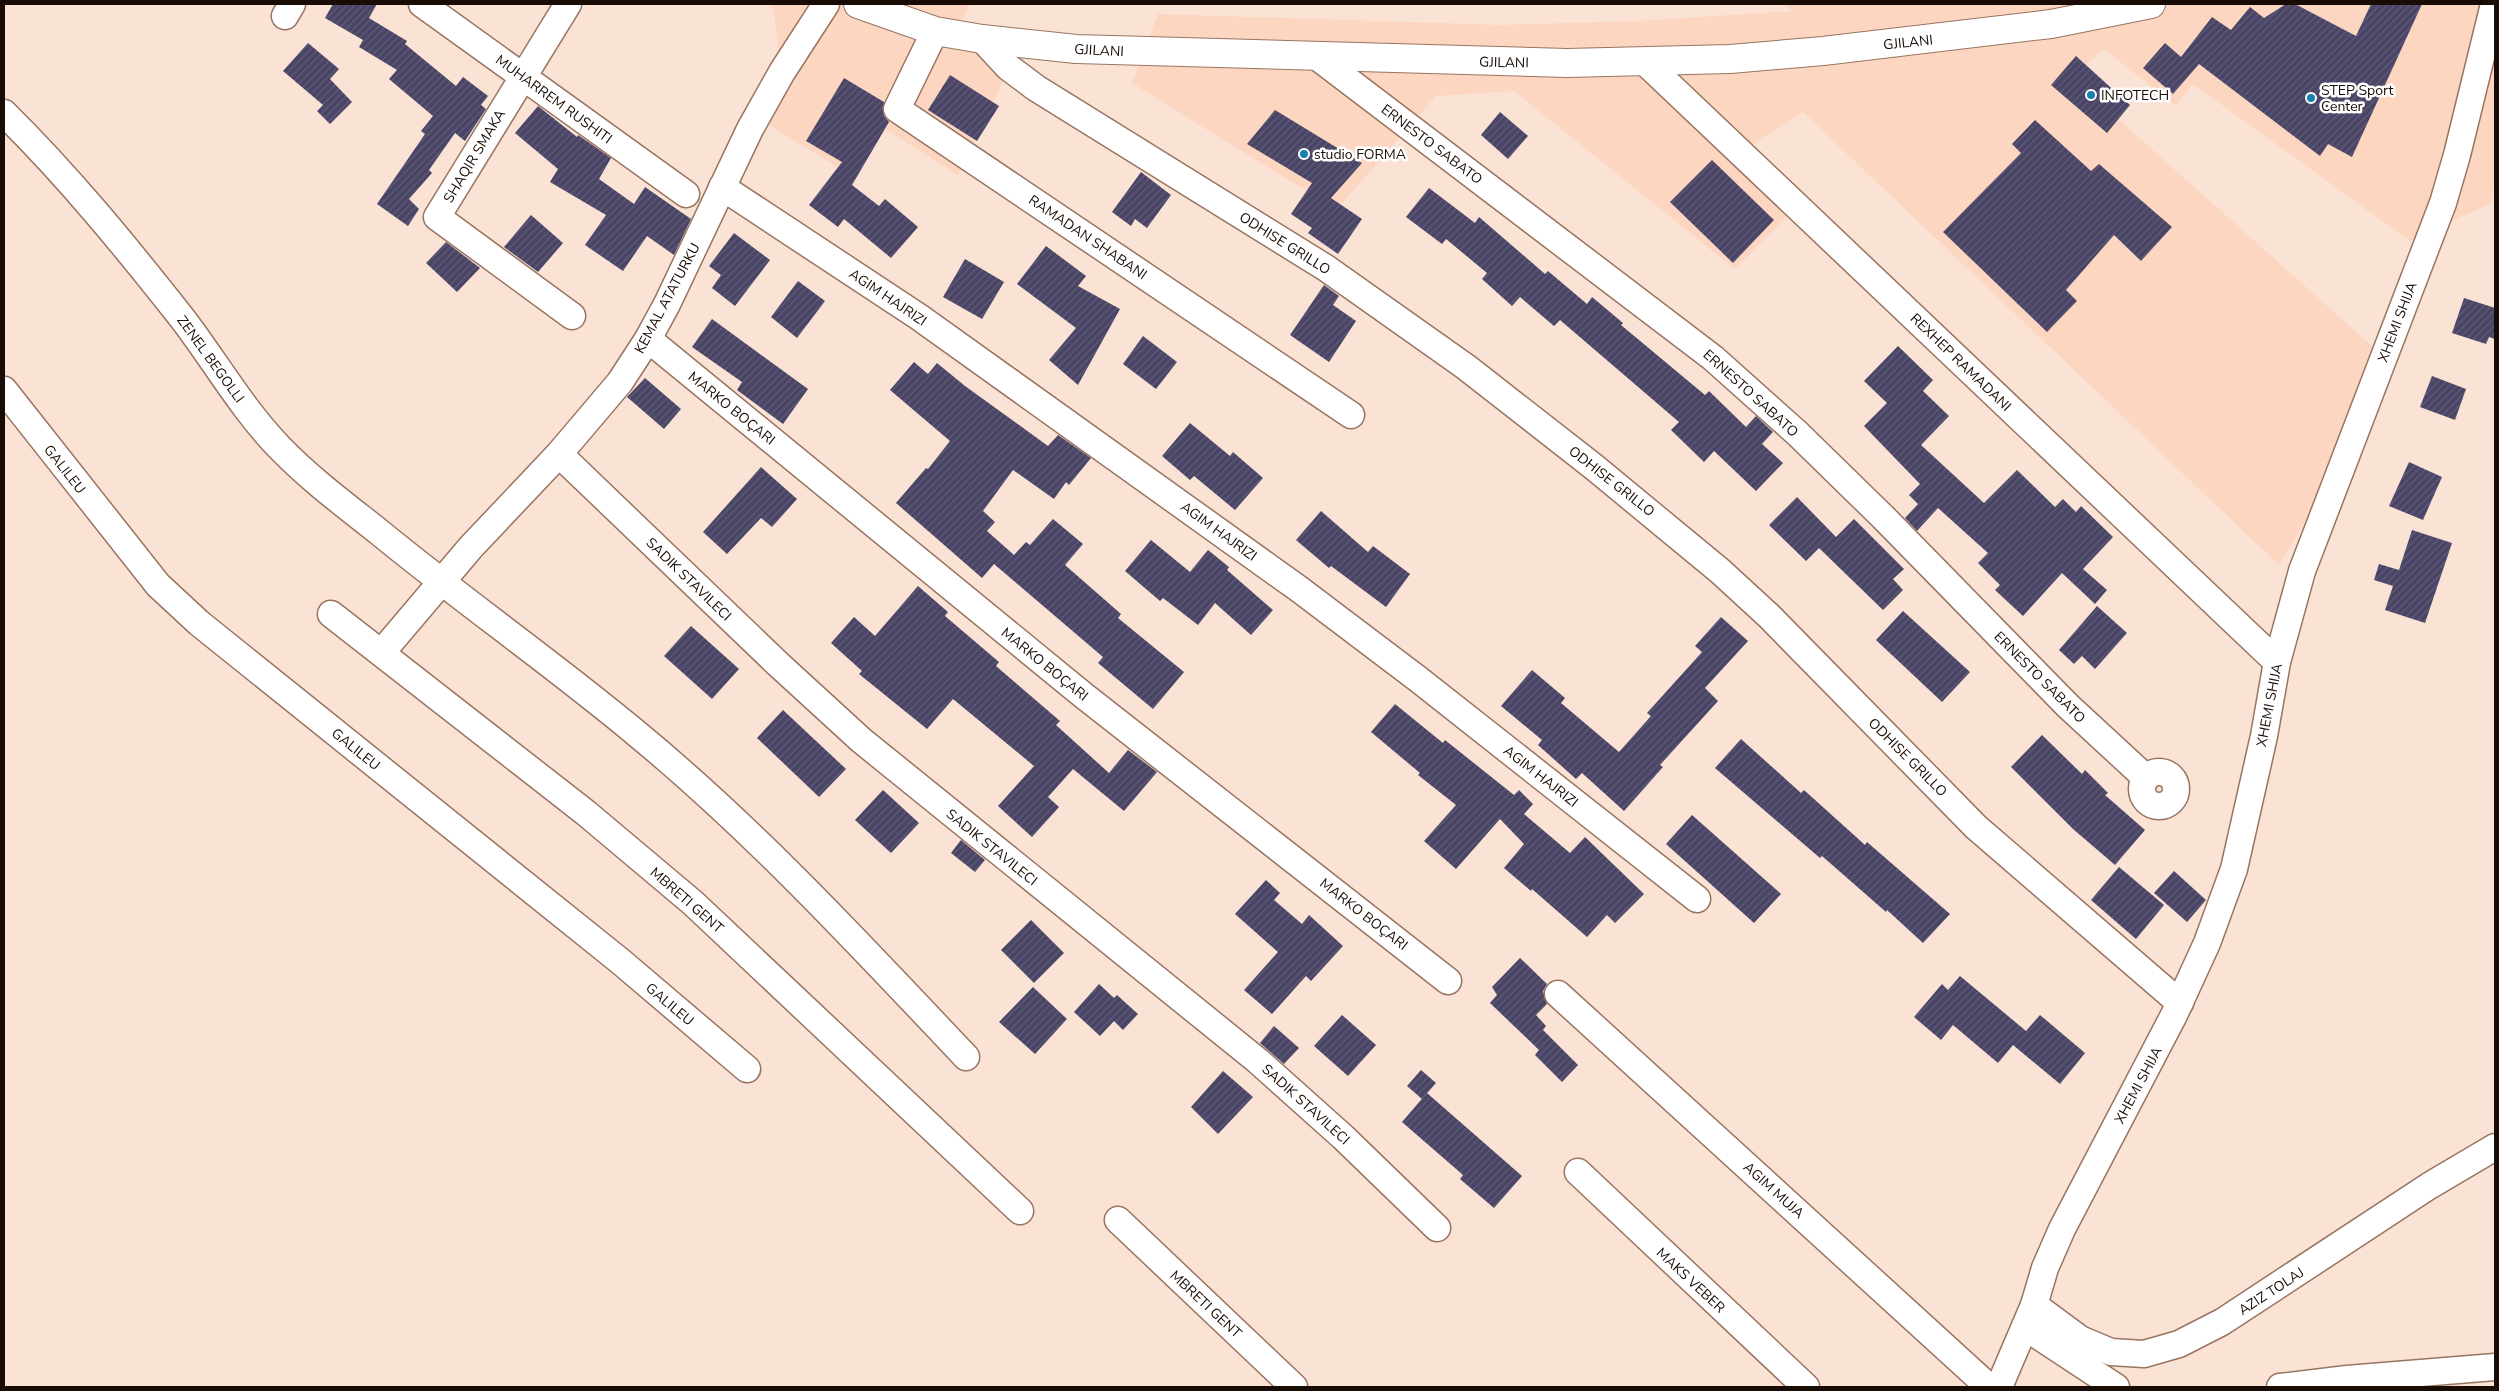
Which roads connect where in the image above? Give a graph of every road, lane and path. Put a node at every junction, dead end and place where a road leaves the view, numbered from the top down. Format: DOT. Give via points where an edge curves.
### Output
graph roads {
  1 [pos="422,4"];
  2 [pos="568,4"];
  3 [pos="826,4"];
  4 [pos="858,4"];
  5 [pos="2151,4"];
  6 [pos="2494,4"];
  7 [pos="935,31"];
  8 [pos="982,39"];
  9 [pos="1316,56"];
  10 [pos="1645,62"];
  11 [pos="523,76"];
  12 [pos="4,113"];
  13 [pos="722,187"];
  14 [pos="686,194"];
  15 [pos="572,316"];
  16 [pos="648,339"];
  17 [pos="4,390"];
  18 [pos="1351,415"];
  19 [pos="559,454"];
  20 [pos="440,583"];
  21 [pos="332,614"];
  22 [pos="382,652"];
  23 [pos="2277,662"];
  24 [pos="2146,778"];
  25 [pos="1697,899"];
  26 [pos="1448,981"];
  27 [pos="1558,994"];
  28 [pos="2180,1003"];
  29 [pos="966,1057"];
  30 [pos="747,1068"];
  31 [pos="2495,1147"];
  32 [pos="1578,1172"];
  33 [pos="1020,1212"];
  34 [pos="1118,1220"];
  35 [pos="1437,1228"];
  36 [pos="2029,1316"];
  37 [pos="2495,1367"];
  38 [pos="1294,1387"];
  39 [pos="1806,1387"];
  40 [pos="1988,1387"];
  41 [pos="1998,1387"];
  42 [pos="2116,1387"];
  43 [pos="2280,1387"];
  1 -- 11 [label="street, MUHARREM RUSHITI"];
  2 -- 11 [label="street, SHAQIR SMAKA"];
  3 -- 13 [label="street, KEMAL ATATURKU" via="782,72"];
  4 -- 7 [label="main road, GJILANI"];
  5 -- 10 [label="main road, GJILANI" via="2051,24 1934,39 1730,59"];
  6 -- 23 [label="street, XHEMI SHIJA" via="2443,203 2302,571"];
  7 -- 8 [label="main road, GJILANI"];
  7 -- 18 [label="street, RAMADAN SHABANI" via="897,109"];
  8 -- 9 [label="main road, GJILANI" via="1076,49"];
  8 -- 28 [label="street, ODHISE GRILLO" via="1008,67 1036,88 1326,268 1399,318 1651,512 1769,616 1976,827"];
  9 -- 10 [label="main road, GJILANI"];
  9 -- 24 [label="street, ERNESTO SABATO" via="1713,358 1855,489 2068,706"];
  10 -- 23 [label="street, REXHEP RAMADANI"];
  11 -- 14 [label="street, MUHARREM RUSHITI"];
  11 -- 15 [label="street, SHAQIR SMAKA" via="437,217"];
  12 -- 20 [label="street, ZENEL BEGOLLI" via="94,212 184,321 244,406 281,449"];
  13 -- 16 [label="street, KEMAL ATATURKU"];
  13 -- 25 [label="street, AGIM HAJRIZI" via="919,317 1299,589"];
  16 -- 19 [label="street, KEMAL ATATURKU" via="620,382"];
  16 -- 26 [label="street, MARKO BOÇARI" via="1083,695"];
  17 -- 30 [label="street, GALILEU" via="158,585 199,623 620,961"];
  19 -- 20 [label="street, KEMAL ATATURKU"];
  19 -- 35 [label="street, SADIK STAVILECI" via="861,740 1258,1061"];
  20 -- 22 [label="street, KEMAL ATATURKU"];
  20 -- 29 [label="street" via="544,658 726,811 807,890"];
  21 -- 22 [label="street, MBRETI GENT"];
  22 -- 33 [label="street, MBRETI GENT" via="586,813 693,904"];
  23 -- 28 [label="street, XHEMI SHIJA" via="2234,869"];
  27 -- 40 [label="street, AGIM MUJA"];
  28 -- 36 [label="street, XHEMI SHIJA" via="2062,1229"];
  31 -- 36 [label="street, AZIZ TOLAJ" via="2429,1186 2222,1322 2179,1344 2144,1354 2111,1352"];
  32 -- 39 [label="street, MAKS VEBER"];
  34 -- 38 [label="street, MBRETI GENT"];
  36 -- 41 [label="street, XHEMI SHIJA"];
  36 -- 42 [label="street"];
  37 -- 43 [label="street"];
}
